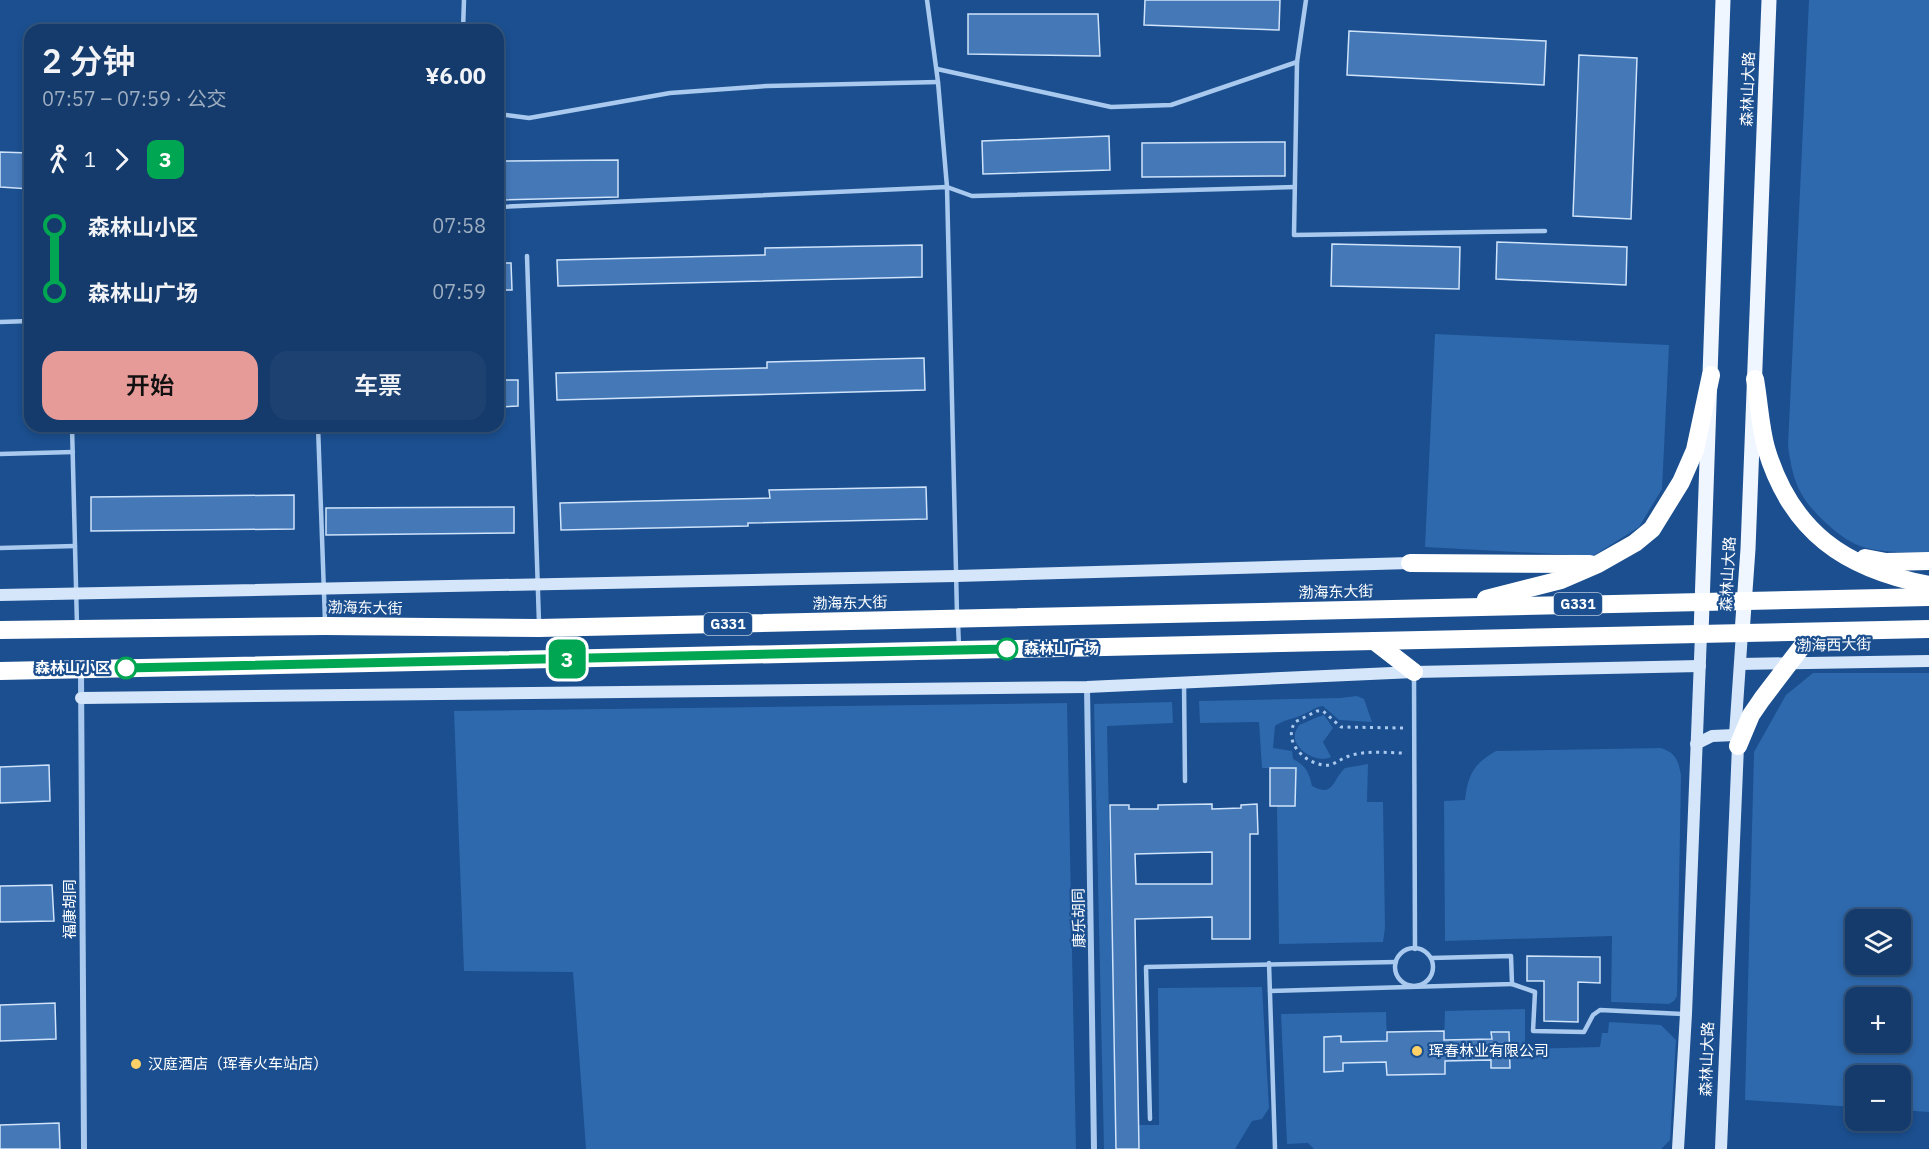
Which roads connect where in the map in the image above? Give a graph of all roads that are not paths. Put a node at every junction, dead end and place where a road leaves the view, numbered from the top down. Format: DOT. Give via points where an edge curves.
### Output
graph roads {
  1 [pos="464,0"];
  2 [pos="927,0"];
  3 [pos="1306,0"];
  4 [pos="1723,0"];
  5 [pos="1769,0"];
  6 [pos="464,24"];
  7 [pos="1297,62"];
  8 [pos="937,69"];
  9 [pos="938,82"];
  10 [pos="504,115"];
  11 [pos="947,187"];
  12 [pos="1295,187"];
  13 [pos="504,207"];
  14 [pos="1545,231"];
  15 [pos="527,256"];
  16 [pos="24,321"];
  17 [pos="0,322"];
  18 [pos="1711,375"];
  19 [pos="1755,379"];
  20 [pos="72,432"];
  21 [pos="318,432"];
  22 [pos="73,452"];
  23 [pos="0,454"];
  24 [pos="75,546"];
  25 [pos="0,548"];
  26 [pos="1844,555"];
  27 [pos="1929,561"];
  28 [pos="1410,563"];
  29 [pos="1598,564"];
  30 [pos="956,576"];
  31 [pos="538,584"];
  32 [pos="1929,585"];
  33 [pos="324,588"];
  34 [pos="77,593"];
  35 [pos="0,595"];
  36 [pos="1929,597"];
  37 [pos="1746,600"];
  38 [pos="1702,601"];
  39 [pos="1455,607"];
  40 [pos="957,619"];
  41 [pos="325,626"];
  42 [pos="539,628"];
  43 [pos="77,629"];
  44 [pos="1929,629"];
  45 [pos="0,630"];
  46 [pos="1813,632"];
  47 [pos="1742,633"];
  48 [pos="1701,634"];
  49 [pos="1374,641"];
  50 [pos="959,651"];
  51 [pos="1929,661"];
  52 [pos="1740,664"];
  53 [pos="1788,664"];
  54 [pos="1700,666"];
  55 [pos="81,669"];
  56 [pos="0,671"];
  57 [pos="1414,672"];
  58 [pos="1184,683"];
  59 [pos="1087,687"];
  60 [pos="81,698"];
  61 [pos="1737,740"];
  62 [pos="1696,744"];
  63 [pos="1185,781"];
  64 [pos="1414,948"];
  65 [pos="1431,958"];
  66 [pos="1396,962"];
  67 [pos="1269,963"];
  68 [pos="1512,984"];
  69 [pos="1415,987"];
  70 [pos="1270,991"];
  71 [pos="1686,1014"];
  72 [pos="1149,1119"];
  73 [pos="84,1149"];
  74 [pos="1094,1149"];
  75 [pos="1275,1149"];
  76 [pos="1678,1149"];
  77 [pos="1721,1149"];
  1 -- 6 [label="lane"];
  2 -- 8 [label="lane"];
  3 -- 7 [label="lane"];
  4 -- 18 [label="main road, 森林山大路"];
  5 -- 19 [label="main road, 森林山大路"];
  7 -- 8 [label="lane" via="1171,105 1111,107"];
  7 -- 12 [label="lane"];
  8 -- 9 [label="lane"];
  9 -- 10 [label="lane" via="670,93 528,118"];
  9 -- 11 [label="lane"];
  11 -- 12 [label="lane" via="972,196"];
  11 -- 13 [label="lane"];
  11 -- 30 [label="lane"];
  12 -- 14 [label="lane" via="1294,235"];
  15 -- 31 [label="lane"];
  16 -- 17 [label="lane"];
  18 -- 29 [label="highway" via="1695,450 1666,509 1652,529 1635,543"];
  18 -- 38 [label="main road, 森林山大路"];
  19 -- 26 [label="highway" via="1766,446 1786,494 1814,534"];
  19 -- 37 [label="main road, 森林山大路"];
  20 -- 22 [label="lane"];
  21 -- 33 [label="lane"];
  22 -- 23 [label="lane"];
  22 -- 24 [label="lane"];
  24 -- 25 [label="lane"];
  24 -- 34 [label="lane"];
  26 -- 27 [label="highway" via="1886,562"];
  26 -- 32 [label="highway" via="1898,579"];
  28 -- 29 [label="highway"];
  28 -- 30 [label="street, 渤海东大街"];
  29 -- 39 [label="highway" via="1561,580"];
  30 -- 31 [label="street, 渤海东大街"];
  30 -- 40 [label="lane"];
  31 -- 33 [label="street, 渤海东大街"];
  31 -- 42 [label="lane"];
  33 -- 34 [label="street, 渤海东大街"];
  33 -- 41 [label="lane"];
  34 -- 35 [label="street, 渤海东大街"];
  34 -- 43 [label="lane"];
  36 -- 37 [label="highway, G331"];
  37 -- 38 [label="highway, G331"];
  37 -- 47 [label="main road, 森林山大路"];
  38 -- 39 [label="highway, 渤海东大街 / G331"];
  38 -- 48 [label="main road, 森林山大路"];
  39 -- 40 [label="highway, 渤海东大街 / G331"];
  40 -- 42 [label="highway, 渤海东大街 / G331"];
  40 -- 50 [label="lane"];
  41 -- 42 [label="highway, 渤海东大街 / G331"];
  41 -- 43 [label="highway, 渤海东大街 / G331"];
  43 -- 45 [label="highway, 渤海东大街 / G331"];
  44 -- 46 [label="highway, 渤海西大街 / G331"];
  46 -- 47 [label="highway, 渤海西大街 / G331"];
  46 -- 53 [label="highway"];
  47 -- 48 [label="highway, G331"];
  47 -- 52 [label="street, 森林山大路"];
  48 -- 49 [label="highway, G331"];
  48 -- 54 [label="street, 森林山大路"];
  49 -- 50 [label="highway, G331"];
  49 -- 57 [label="highway"];
  50 -- 55 [label="highway, G331"];
  51 -- 53 [label="street, 渤海西大街"];
  52 -- 53 [label="street, 渤海西大街"];
  52 -- 61 [label="street, 森林山大路"];
  53 -- 61 [label="highway"];
  54 -- 57 [label="street"];
  54 -- 62 [label="street, 森林山大路"];
  55 -- 56 [label="highway, G331"];
  55 -- 60 [label="street, 福康胡同"];
  57 -- 58 [label="street"];
  57 -- 64 [label="lane"];
  58 -- 59 [label="street"];
  58 -- 63 [label="lane"];
  59 -- 60 [label="street"];
  59 -- 74 [label="street, 康乐胡同"];
  60 -- 73 [label="street, 福康胡同"];
  61 -- 62 [label="street" via="1712,736"];
  61 -- 77 [label="street, 森林山大路"];
  62 -- 71 [label="street, 森林山大路"];
  64 -- 65 [label="lane"];
  64 -- 66 [label="lane" via="1403,952"];
  65 -- 68 [label="lane" via="1511,956"];
  65 -- 69 [label="lane" via="1431,977"];
  66 -- 67 [label="lane"];
  66 -- 69 [label="lane" via="1399,979"];
  67 -- 70 [label="lane"];
  67 -- 72 [label="lane" via="1146,967"];
  68 -- 69 [label="lane"];
  68 -- 71 [label="lane" via="1535,992 1533,1031 1584,1032 1600,1010"];
  69 -- 70 [label="lane"];
  70 -- 75 [label="lane"];
  71 -- 76 [label="street, 森林山大路"];
}
